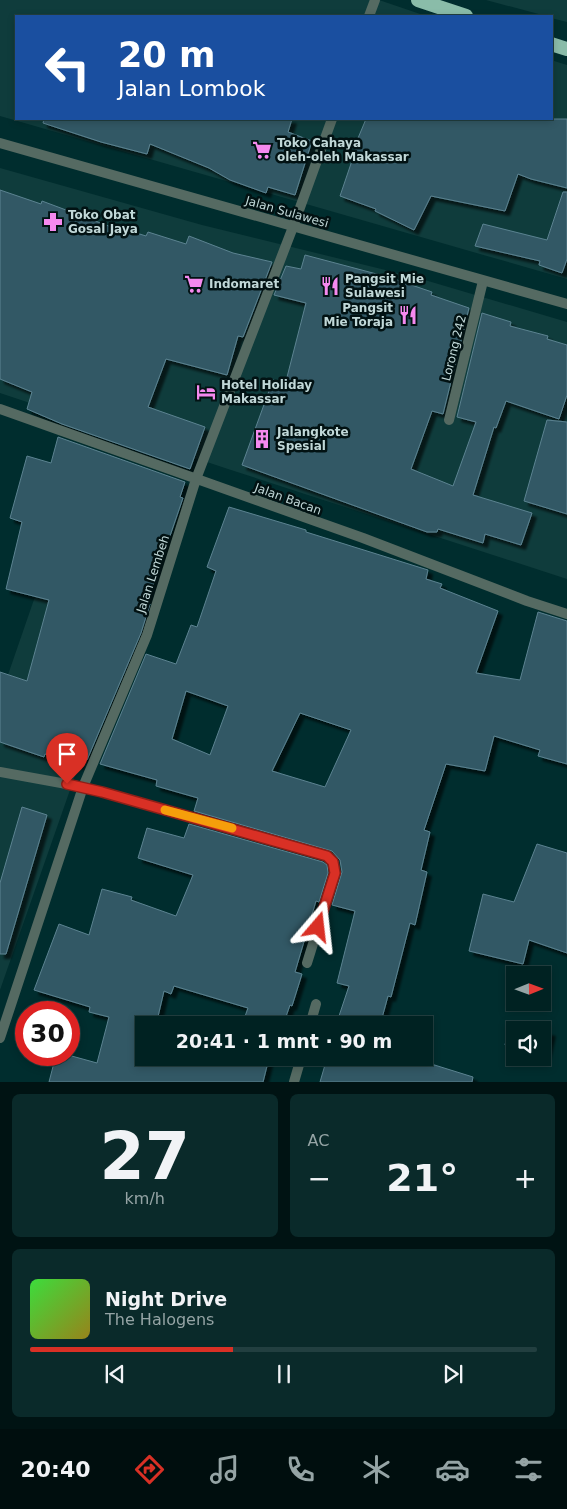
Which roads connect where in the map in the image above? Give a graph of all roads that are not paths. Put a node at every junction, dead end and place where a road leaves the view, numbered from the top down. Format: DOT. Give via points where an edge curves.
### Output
graph roads {
  1 [pos="375,0"];
  2 [pos="418,0"];
  3 [pos="369,15"];
  4 [pos="463,15"];
  5 [pos="553,45"];
  6 [pos="567,49"];
  7 [pos="332,120"];
  8 [pos="0,143"];
  9 [pos="293,227"];
  10 [pos="483,281"];
  11 [pos="567,304"];
  12 [pos="0,408"];
  13 [pos="449,420"];
  14 [pos="196,479"];
  15 [pos="567,614"];
  16 [pos="0,772"];
  17 [pos="84,787"];
  18 [pos="308,962"];
  19 [pos="316,1004"];
  20 [pos="313,1016"];
  21 [pos="0,1038"];
  22 [pos="299,1066"];
  23 [pos="294,1082"];
  1 -- 3 [label="street"];
  2 -- 4 [label="highway"];
  5 -- 6 [label="highway"];
  7 -- 9 [label="street, Jalan Lembeh"];
  8 -- 9 [label="street, Jalan Sulawesi"];
  9 -- 10 [label="street, Jalan Sulawesi"];
  9 -- 14 [label="street, Jalan Lembeh"];
  10 -- 11 [label="street, Jalan Sulawesi"];
  10 -- 13 [label="street, Lorong 242"];
  12 -- 14 [label="street, Jalan Bacan"];
  14 -- 15 [label="street, Jalan Bacan"];
  14 -- 17 [label="street, Jalan Lembeh" via="147,635"];
  16 -- 17 [label="street"];
  17 -- 18 [label="street" via="327,856 333,862 335,873"];
  17 -- 21 [label="street, Jalan Lembeh"];
  19 -- 20 [label="street"];
  22 -- 23 [label="street"];
}
